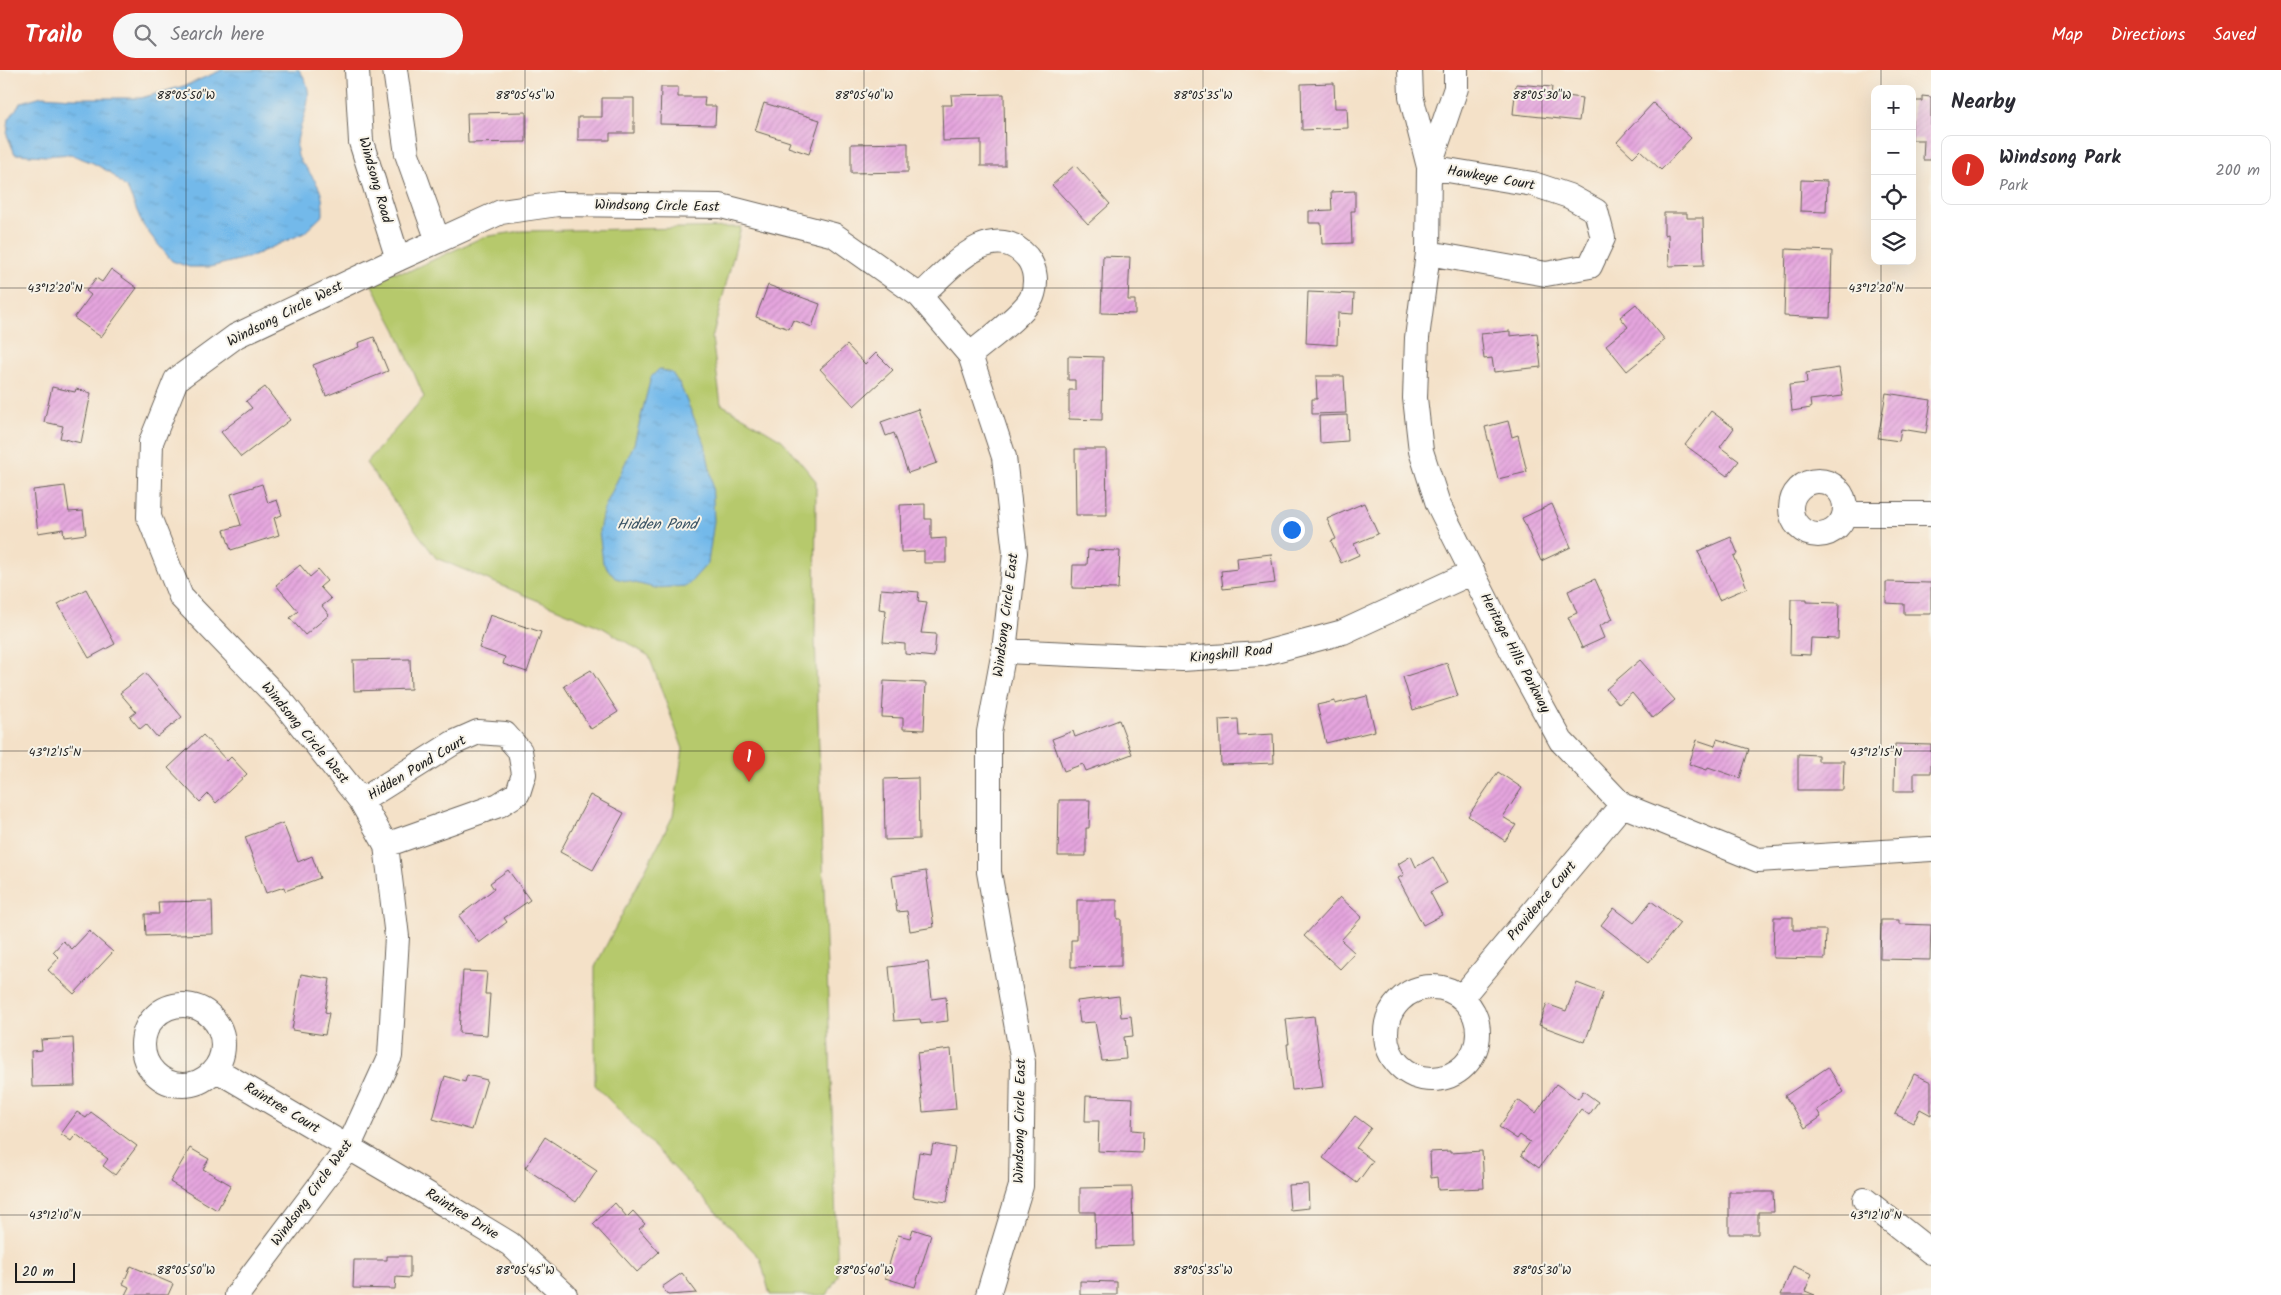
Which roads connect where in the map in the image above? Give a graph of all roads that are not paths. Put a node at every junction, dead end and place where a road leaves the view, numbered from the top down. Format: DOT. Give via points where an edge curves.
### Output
graph roads {
  1 [pos="357,70"];
  2 [pos="395,70"];
  3 [pos="1410,70"];
  4 [pos="1456,70"];
  5 [pos="1429,167"];
  6 [pos="438,242"];
  7 [pos="1428,253"];
  8 [pos="398,258"];
  9 [pos="920,296"];
  10 [pos="970,355"];
  11 [pos="1845,514"];
  12 [pos="1931,514"];
  13 [pos="1472,572"];
  14 [pos="1004,651"];
  15 [pos="361,802"];
  16 [pos="1622,806"];
  17 [pos="386,845"];
  18 [pos="1931,849"];
  19 [pos="1462,997"];
  20 [pos="215,1069"];
  21 [pos="348,1148"];
  22 [pos="1865,1200"];
  23 [pos="1931,1252"];
  24 [pos="237,1295"];
  25 [pos="565,1295"];
  26 [pos="988,1295"];
  1 -- 8 [label="street, Windsong Road" via="361,142"];
  2 -- 6 [label="street" via="407,154"];
  3 -- 5 [label="street, Heritage Hills Parkway" via="1410,96"];
  4 -- 5 [label="street, Heritage Hills Parkway" via="1456,88"];
  5 -- 7 [label="street, Heritage Hills Parkway"];
  5 -- 7 [label="street, Hawkeye Court" via="1533,184 1569,196 1596,211 1603,238 1590,266 1546,274"];
  6 -- 8 [label="street, Windsong Circle East"];
  6 -- 9 [label="street, Windsong Circle East" via="501,212 558,204 721,206 834,236"];
  7 -- 13 [label="street, Heritage Hills Parkway" via="1417,338 1415,398 1420,451 1438,504"];
  8 -- 15 [label="street, Windsong Circle West" via="236,336 176,380 151,442 149,518 181,597 286,705"];
  9 -- 10 [label="street, Windsong Circle East"];
  9 -- 10 [label="street" via="970,250 994,242 1019,248 1031,262 1035,280 1031,298 1019,313"];
  10 -- 14 [label="street, Windsong Circle East" via="1004,457 1015,553"];
  11 -- 12 [label="street"];
  13 -- 14 [label="street, Kingshill Road" via="1343,632 1261,654 1182,659"];
  13 -- 16 [label="street, Heritage Hills Parkway" via="1561,741"];
  14 -- 26 [label="street, Windsong Circle East" via="989,732 989,872 1023,1062 1021,1186"];
  15 -- 17 [label="street, Windsong Circle West"];
  15 -- 17 [label="street, Hidden Pond Court" via="453,743 478,732 505,734 520,751 524,774 518,793 499,806"];
  16 -- 18 [label="street, Heritage Hills Parkway" via="1758,860"];
  16 -- 19 [label="street, Providence Court"];
  17 -- 21 [label="street, Windsong Circle West" via="396,937 390,1056"];
  20 -- 21 [label="street, Raintree Court"];
  21 -- 24 [label="street, Windsong Circle West"];
  21 -- 25 [label="street, Raintree Drive" via="510,1244"];
  22 -- 23 [label="street"];
}
